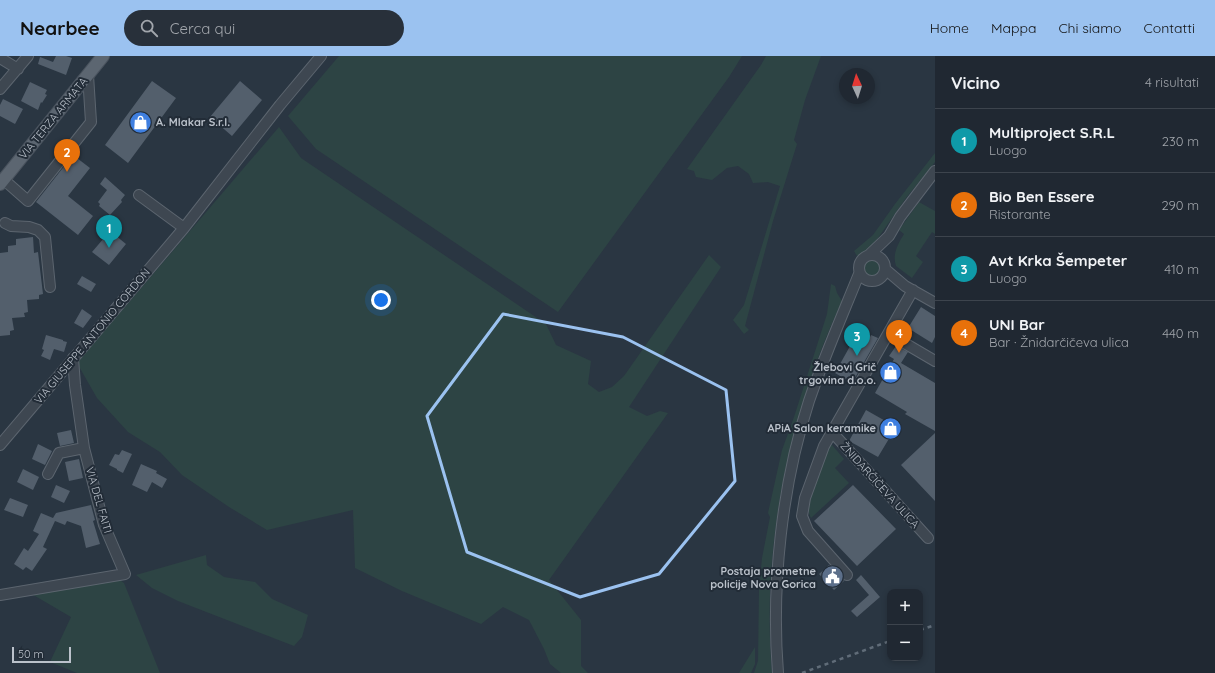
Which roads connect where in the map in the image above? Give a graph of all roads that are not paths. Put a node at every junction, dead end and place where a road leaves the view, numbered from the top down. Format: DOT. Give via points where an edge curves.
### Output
graph roads {
  1 [pos="28,56"];
  2 [pos="103,56"];
  3 [pos="321,56"];
  4 [pos="0,58"];
  5 [pos="18,69"];
  6 [pos="88,74"];
  7 [pos="0,89"];
  8 [pos="935,171"];
  9 [pos="2,182"];
  10 [pos="139,195"];
  11 [pos="2,221"];
  12 [pos="184,228"];
  13 [pos="889,236"];
  14 [pos="870,254"];
  15 [pos="884,264"];
  16 [pos="859,274"];
  17 [pos="874,280"];
  18 [pos="50,287"];
  19 [pos="909,288"];
  20 [pos="848,301"];
  21 [pos="935,303"];
  22 [pos="889,334"];
  23 [pos="74,358"];
  24 [pos="935,361"];
  25 [pos="832,432"];
  26 [pos="0,445"];
  27 [pos="84,448"];
  28 [pos="48,474"];
  29 [pos="928,538"];
  30 [pos="847,574"];
  31 [pos="0,595"];
  32 [pos="778,671"];
  1 -- 5 [label="street"];
  2 -- 6 [label="main road, VIA TERZA ARMATA"];
  3 -- 12 [label="street, VIA GIUSEPPE ANTONIO CORDON"];
  4 -- 5 [label="street"];
  5 -- 7 [label="street"];
  6 -- 9 [label="main road, VIA TERZA ARMATA"];
  6 -- 9 [label="street, VIA TERZA ARMATA" via="91,122 28,201"];
  8 -- 13 [label="street"];
  10 -- 12 [label="street"];
  11 -- 18 [label="street" via="11,226 38,230 45,237"];
  12 -- 23 [label="street, VIA GIUSEPPE ANTONIO CORDON"];
  13 -- 14 [label="street"];
  13 -- 15 [label="street"];
  14 -- 15 [label="street" via="877,256"];
  14 -- 16 [label="street" via="860,261"];
  15 -- 17 [label="street" via="884,273"];
  15 -- 19 [label="street"];
  16 -- 17 [label="street" via="864,280"];
  16 -- 20 [label="street"];
  17 -- 19 [label="street"];
  17 -- 20 [label="street"];
  19 -- 21 [label="street"];
  19 -- 22 [label="street, ŽNIDARČIČEVA ULICA"];
  20 -- 32 [label="street" via="809,402 791,470 780,536 776,626"];
  22 -- 24 [label="street"];
  22 -- 25 [label="street, ŽNIDARČIČEVA ULICA"];
  23 -- 26 [label="street, VIA GIUSEPPE ANTONIO CORDON"];
  23 -- 27 [label="street, VIA DEL FAITI"];
  25 -- 29 [label="street, ŽNIDARČIČEVA ULICA"];
  25 -- 30 [label="street, ŽNIDARČIČEVA ULICA" via="811,480 802,516 808,531"];
  27 -- 28 [label="street" via="59,453"];
  27 -- 31 [label="street, VIA DEL FAITI" via="104,526 125,574"];
}
